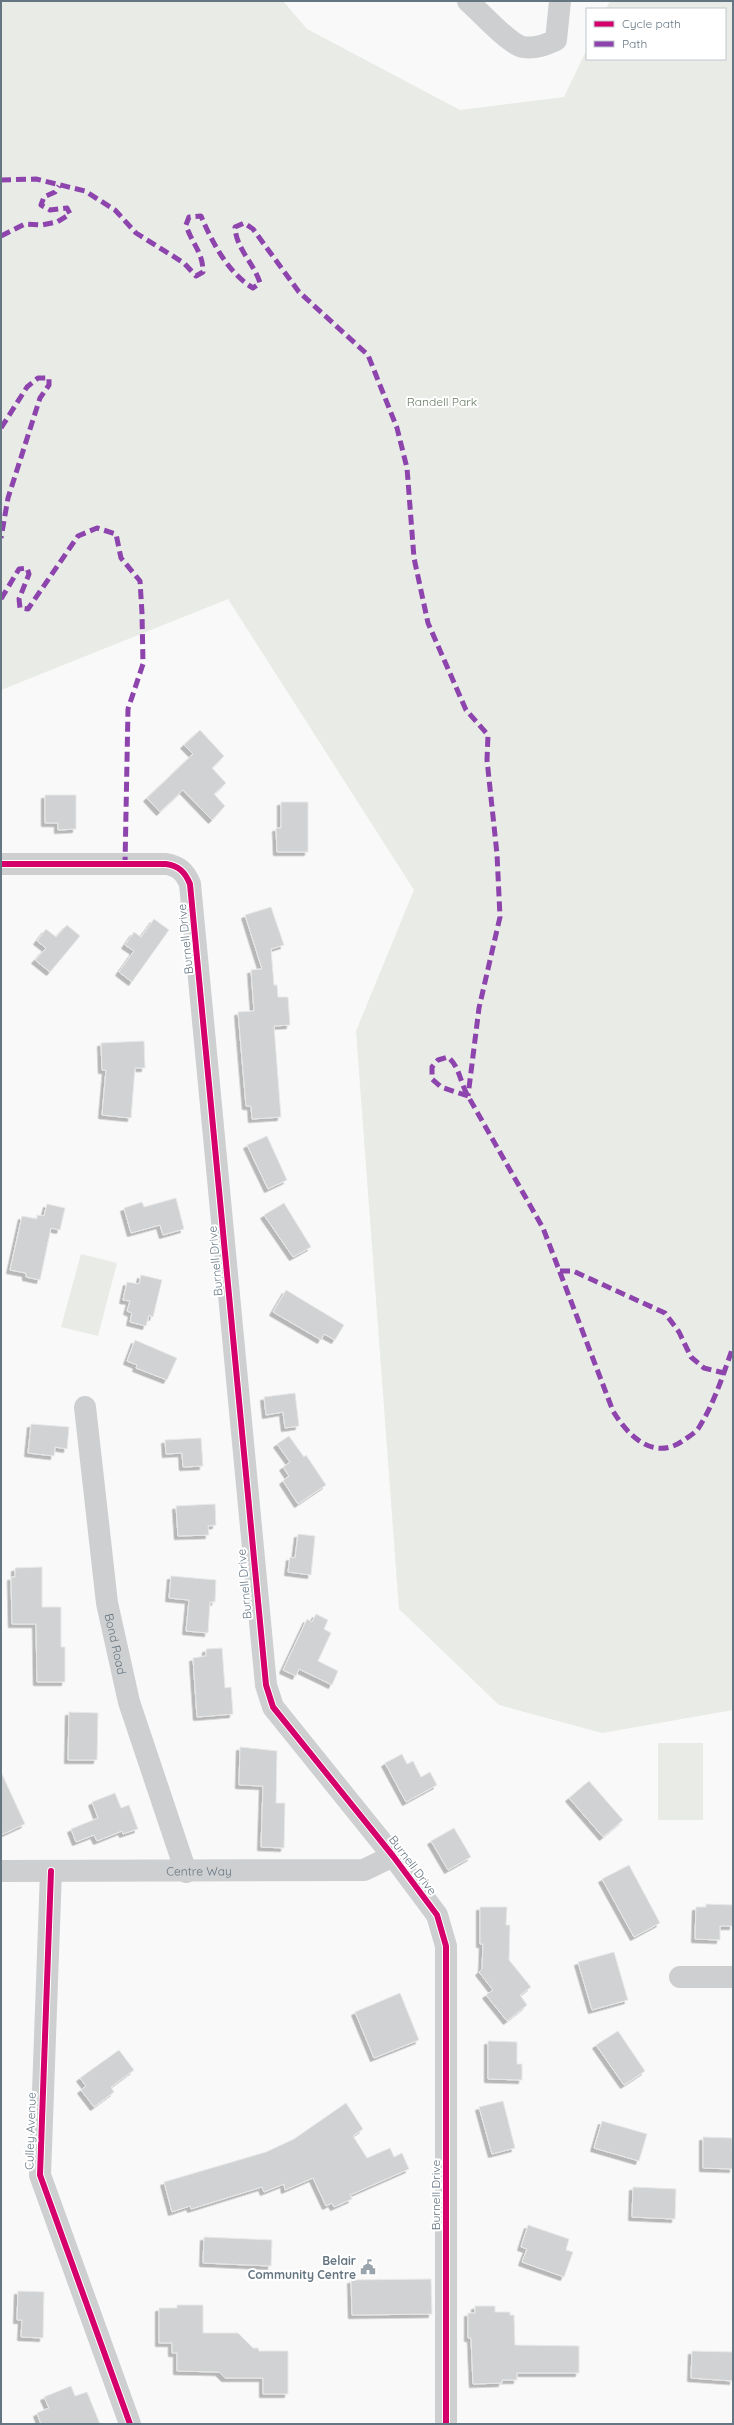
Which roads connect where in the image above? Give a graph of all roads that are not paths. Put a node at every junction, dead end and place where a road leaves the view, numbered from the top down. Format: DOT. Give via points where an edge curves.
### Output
graph roads {
  1 [pos="468,1"];
  2 [pos="560,1"];
  3 [pos="1,864"];
  4 [pos="85,1407"];
  5 [pos="393,1856"];
  6 [pos="1,1871"];
  7 [pos="51,1871"];
  8 [pos="186,1872"];
  9 [pos="680,1977"];
  10 [pos="733,1977"];
  11 [pos="130,2424"];
  12 [pos="446,2424"];
  1 -- 2 [label="street" via="504,35 522,47 541,47 556,40"];
  3 -- 5 [label="street, Burnell Drive" via="166,864 177,866 187,875 190,884 266,1685 273,1707"];
  4 -- 8 [label="street, Bond Road" via="106,1603 129,1702"];
  5 -- 8 [label="street, Centre Way" via="364,1870"];
  5 -- 12 [label="street, Burnell Drive" via="437,1915 446,1946"];
  6 -- 7 [label="street, Centre Way"];
  7 -- 8 [label="street, Centre Way"];
  7 -- 11 [label="street, Culley Avenue" via="40,2175"];
  9 -- 10 [label="street"];
}
